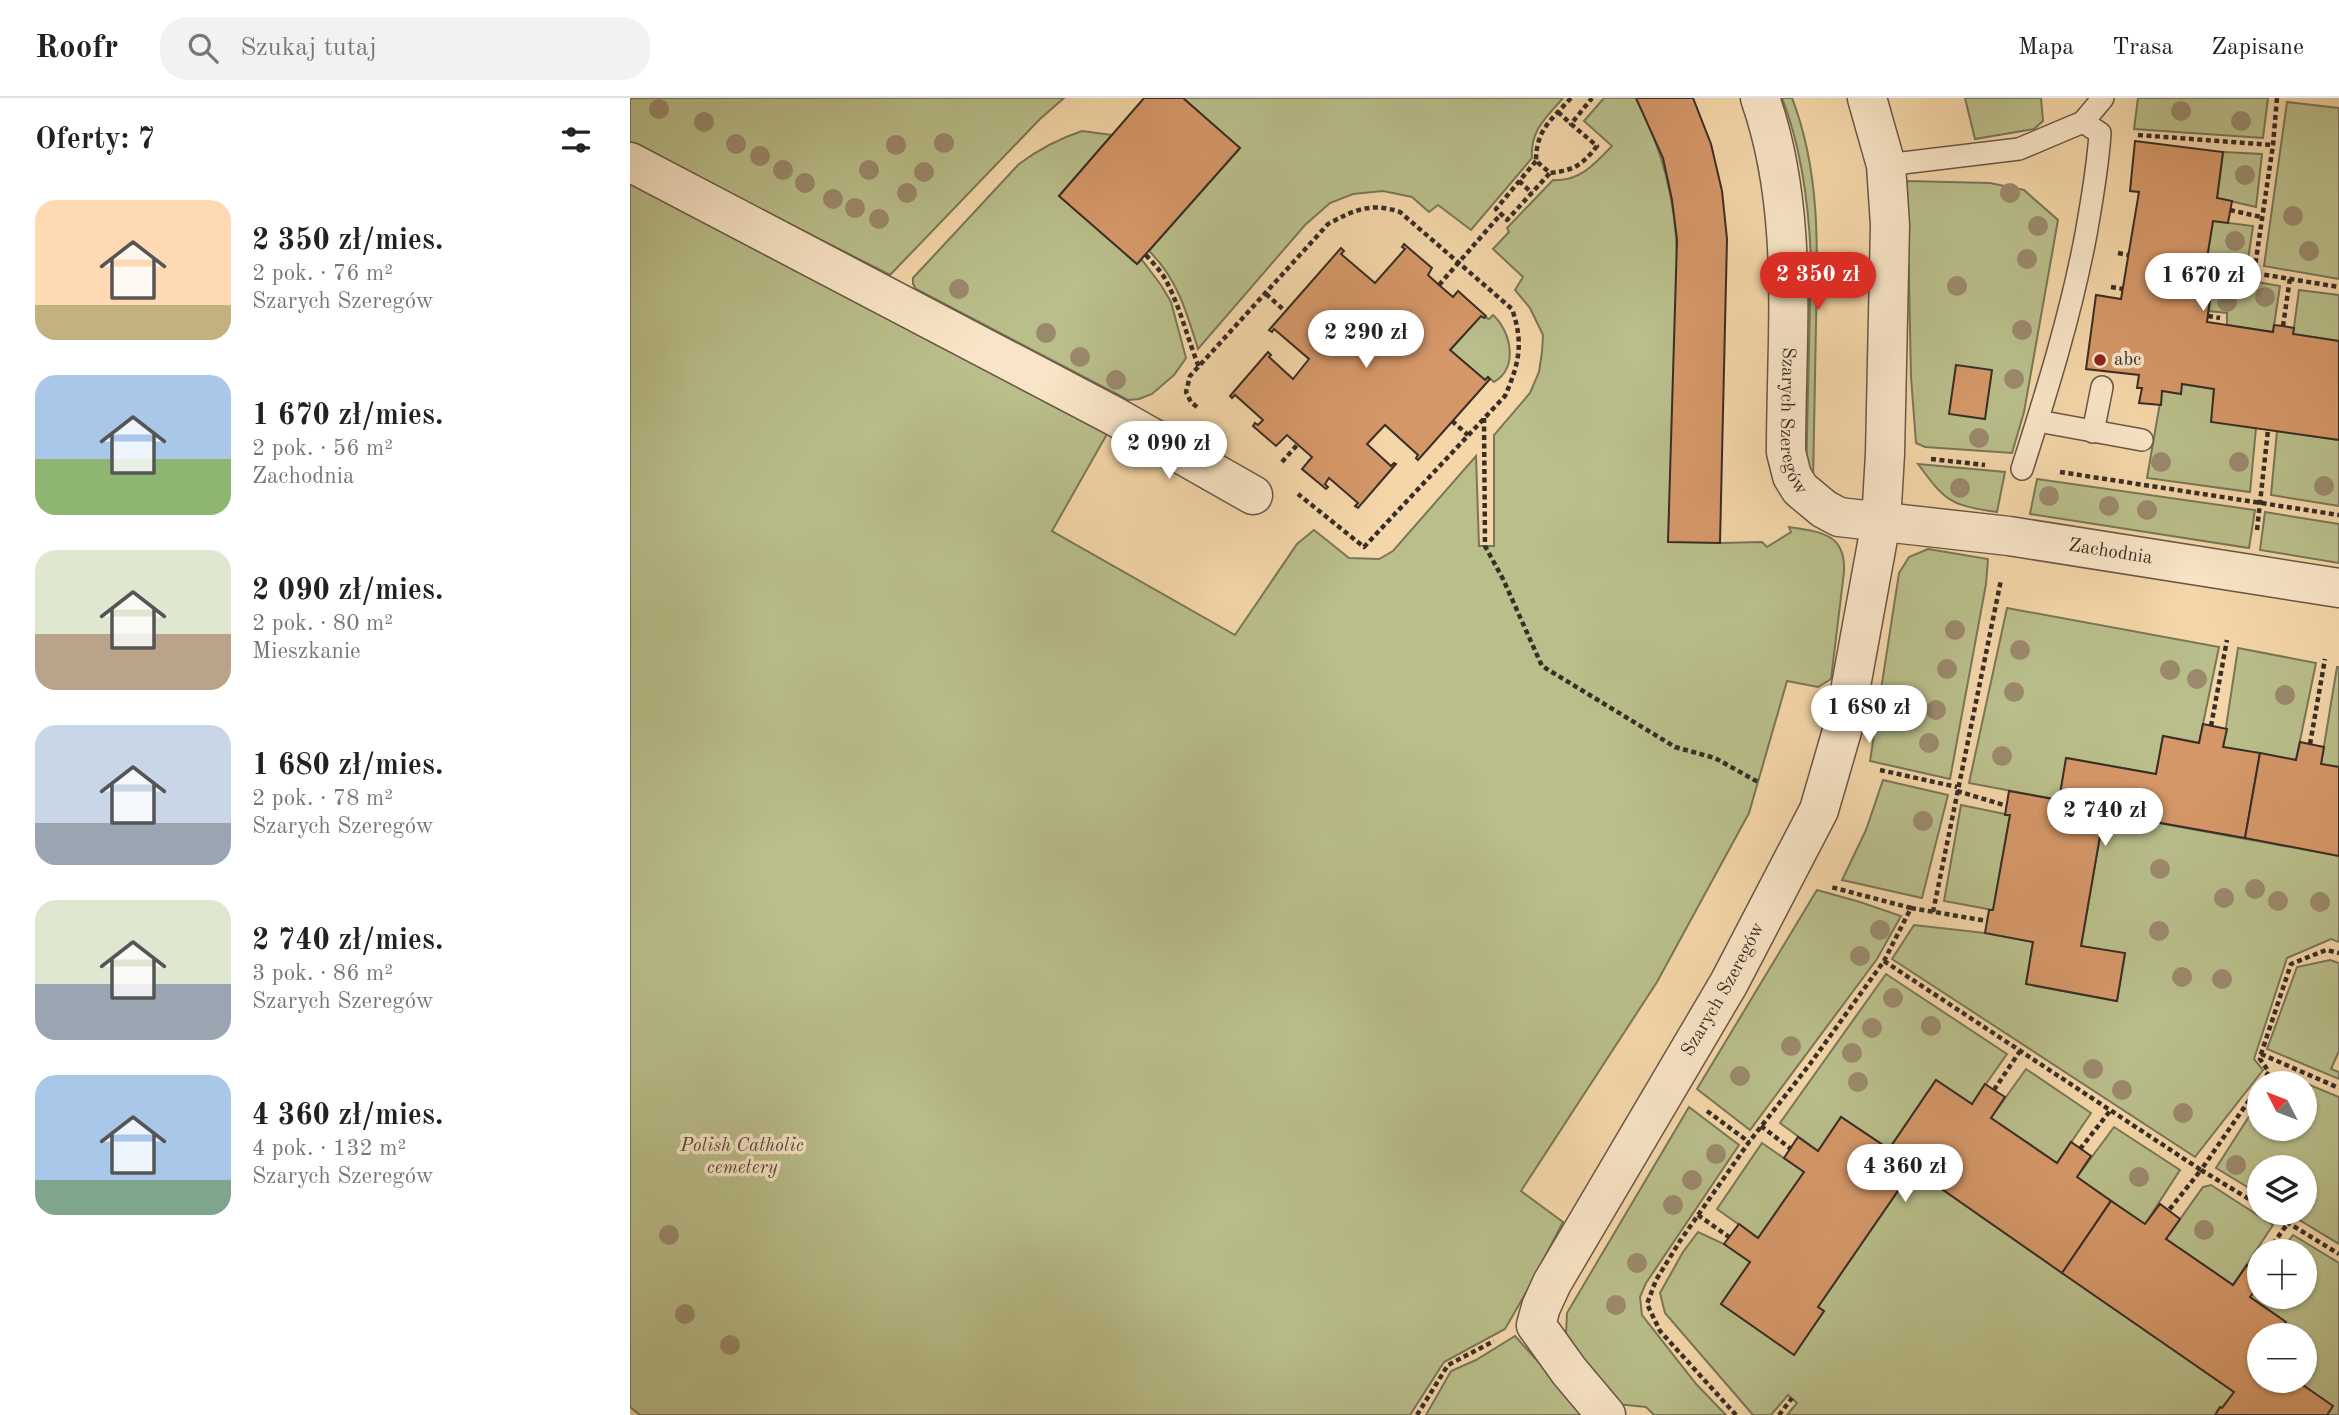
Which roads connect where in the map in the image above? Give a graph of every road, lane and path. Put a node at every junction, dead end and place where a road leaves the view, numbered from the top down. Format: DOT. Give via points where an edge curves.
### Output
graph roads {
  1 [pos="1571,98"];
  2 [pos="1592,98"];
  3 [pos="1760,98"];
  4 [pos="1867,98"];
  5 [pos="2103,98"];
  6 [pos="2277,98"];
  7 [pos="1558,112"];
  8 [pos="1571,124"];
  9 [pos="2091,127"];
  10 [pos="2273,145"];
  11 [pos="1536,161"];
  12 [pos="630,162"];
  13 [pos="1886,165"];
  14 [pos="1550,173"];
  15 [pos="1519,181"];
  16 [pos="1532,193"];
  17 [pos="2230,210"];
  18 [pos="1501,214"];
  19 [pos="2261,217"];
  20 [pos="1146,255"];
  21 [pos="1459,263"];
  22 [pos="2290,278"];
  23 [pos="1439,285"];
  24 [pos="2339,287"];
  25 [pos="1266,294"];
  26 [pos="1285,311"];
  27 [pos="2208,316"];
  28 [pos="2220,318"];
  29 [pos="2283,326"];
  30 [pos="1199,367"];
  31 [pos="2102,387"];
  32 [pos="1202,411"];
  33 [pos="1484,417"];
  34 [pos="1452,421"];
  35 [pos="2038,421"];
  36 [pos="2268,430"];
  37 [pos="2093,432"];
  38 [pos="1468,436"];
  39 [pos="2142,440"];
  40 [pos="1297,444"];
  41 [pos="1930,459"];
  42 [pos="1280,463"];
  43 [pos="2022,469"];
  44 [pos="1292,489"];
  45 [pos="1253,495"];
  46 [pos="2261,505"];
  47 [pos="2339,515"];
  48 [pos="1881,522"];
  49 [pos="2339,588"];
  50 [pos="1997,601"];
  51 [pos="2227,640"];
  52 [pos="2326,659"];
  53 [pos="2211,726"];
  54 [pos="2310,744"];
  55 [pos="1874,781"];
  56 [pos="1758,782"];
  57 [pos="1957,789"];
  58 [pos="2007,806"];
  59 [pos="1837,875"];
  60 [pos="1911,908"];
  61 [pos="1933,912"];
  62 [pos="1987,921"];
  63 [pos="2339,953"];
  64 [pos="1884,961"];
  65 [pos="2021,1051"];
  66 [pos="2261,1055"];
  67 [pos="2268,1071"];
  68 [pos="2339,1088"];
  69 [pos="1994,1090"];
  70 [pos="2247,1104"];
  71 [pos="2110,1111"];
  72 [pos="1761,1126"];
  73 [pos="1791,1149"];
  74 [pos="2080,1149"];
  75 [pos="2202,1170"];
  76 [pos="2247,1198"];
  77 [pos="2169,1210"];
  78 [pos="1698,1215"];
  79 [pos="2291,1225"];
  80 [pos="1729,1237"];
  81 [pos="2339,1254"];
  82 [pos="1536,1325"];
  83 [pos="1792,1398"];
  84 [pos="1417,1415"];
  85 [pos="1606,1415"];
  86 [pos="1736,1415"];
  87 [pos="1779,1415"];
  1 -- 7 [label="path"];
  2 -- 8 [label="path"];
  3 -- 48 [label="street, Szarych Szeregów" via="1783,189 1786,452 1792,476 1800,489 1839,517"];
  4 -- 13 [label="street, Szarych Szeregów"];
  5 -- 9 [label="lane"];
  6 -- 10 [label="path"];
  7 -- 8 [label="path"];
  7 -- 11 [label="path" via="1540,135"];
  8 -- 14 [label="path" via="1597,146 1580,165"];
  9 -- 10 [label="path"];
  9 -- 13 [label="lane" via="2019,149"];
  9 -- 35 [label="lane" via="2098,167 2076,284"];
  10 -- 19 [label="path"];
  11 -- 14 [label="path"];
  11 -- 15 [label="path"];
  12 -- 45 [label="street" via="969,339"];
  13 -- 48 [label="street, Szarych Szeregów" via="1890,225"];
  14 -- 16 [label="path"];
  15 -- 16 [label="path"];
  15 -- 18 [label="path" via="1496,209"];
  16 -- 18 [label="path" via="1507,220"];
  17 -- 19 [label="path"];
  18 -- 21 [label="path"];
  19 -- 22 [label="path" via="2254,273"];
  20 -- 30 [label="path" via="1175,298"];
  21 -- 23 [label="path"];
  21 -- 25 [label="path" via="1400,212 1368,207 1328,224"];
  21 -- 33 [label="path" via="1512,309 1518,326 1516,370 1505,396"];
  22 -- 24 [label="path"];
  22 -- 29 [label="path"];
  25 -- 26 [label="path"];
  25 -- 30 [label="path"];
  27 -- 28 [label="path"];
  30 -- 32 [label="path" via="1190,376 1186,392"];
  31 -- 37 [label="lane"];
  33 -- 38 [label="path"];
  33 -- 56 [label="path" via="1485,546 1542,666 1675,747 1715,758"];
  34 -- 38 [label="path"];
  35 -- 37 [label="lane"];
  35 -- 43 [label="lane"];
  36 -- 46 [label="path"];
  37 -- 39 [label="lane"];
  38 -- 44 [label="path" via="1364,547"];
  40 -- 42 [label="path"];
  41 -- 43 [label="path"];
  43 -- 46 [label="path" via="2079,473"];
  46 -- 47 [label="path"];
  48 -- 49 [label="street, Zachodnia" via="2008,536"];
  48 -- 82 [label="street, Szarych Szeregów" via="1844,724 1819,810 1729,984 1552,1283"];
  50 -- 57 [label="path"];
  51 -- 53 [label="path"];
  52 -- 54 [label="path"];
  55 -- 57 [label="path" via="1878,770"];
  57 -- 58 [label="path"];
  57 -- 61 [label="path"];
  59 -- 60 [label="path" via="1831,887"];
  60 -- 61 [label="path"];
  60 -- 64 [label="path"];
  61 -- 62 [label="path"];
  63 -- 66 [label="path" via="2326,950 2291,964"];
  64 -- 65 [label="path"];
  64 -- 72 [label="path"];
  65 -- 69 [label="path"];
  65 -- 71 [label="path"];
  66 -- 67 [label="path"];
  66 -- 68 [label="path"];
  70 -- 75 [label="path"];
  71 -- 74 [label="path"];
  71 -- 75 [label="path"];
  72 -- 73 [label="path"];
  72 -- 78 [label="path"];
  75 -- 76 [label="path"];
  75 -- 77 [label="path"];
  78 -- 80 [label="path"];
  78 -- 86 [label="path" via="1656,1280 1647,1304 1660,1331"];
  79 -- 81 [label="path"];
  82 -- 84 [label="path" via="1508,1333 1448,1366"];
  82 -- 85 [label="street"];
  83 -- 87 [label="path"];
}
